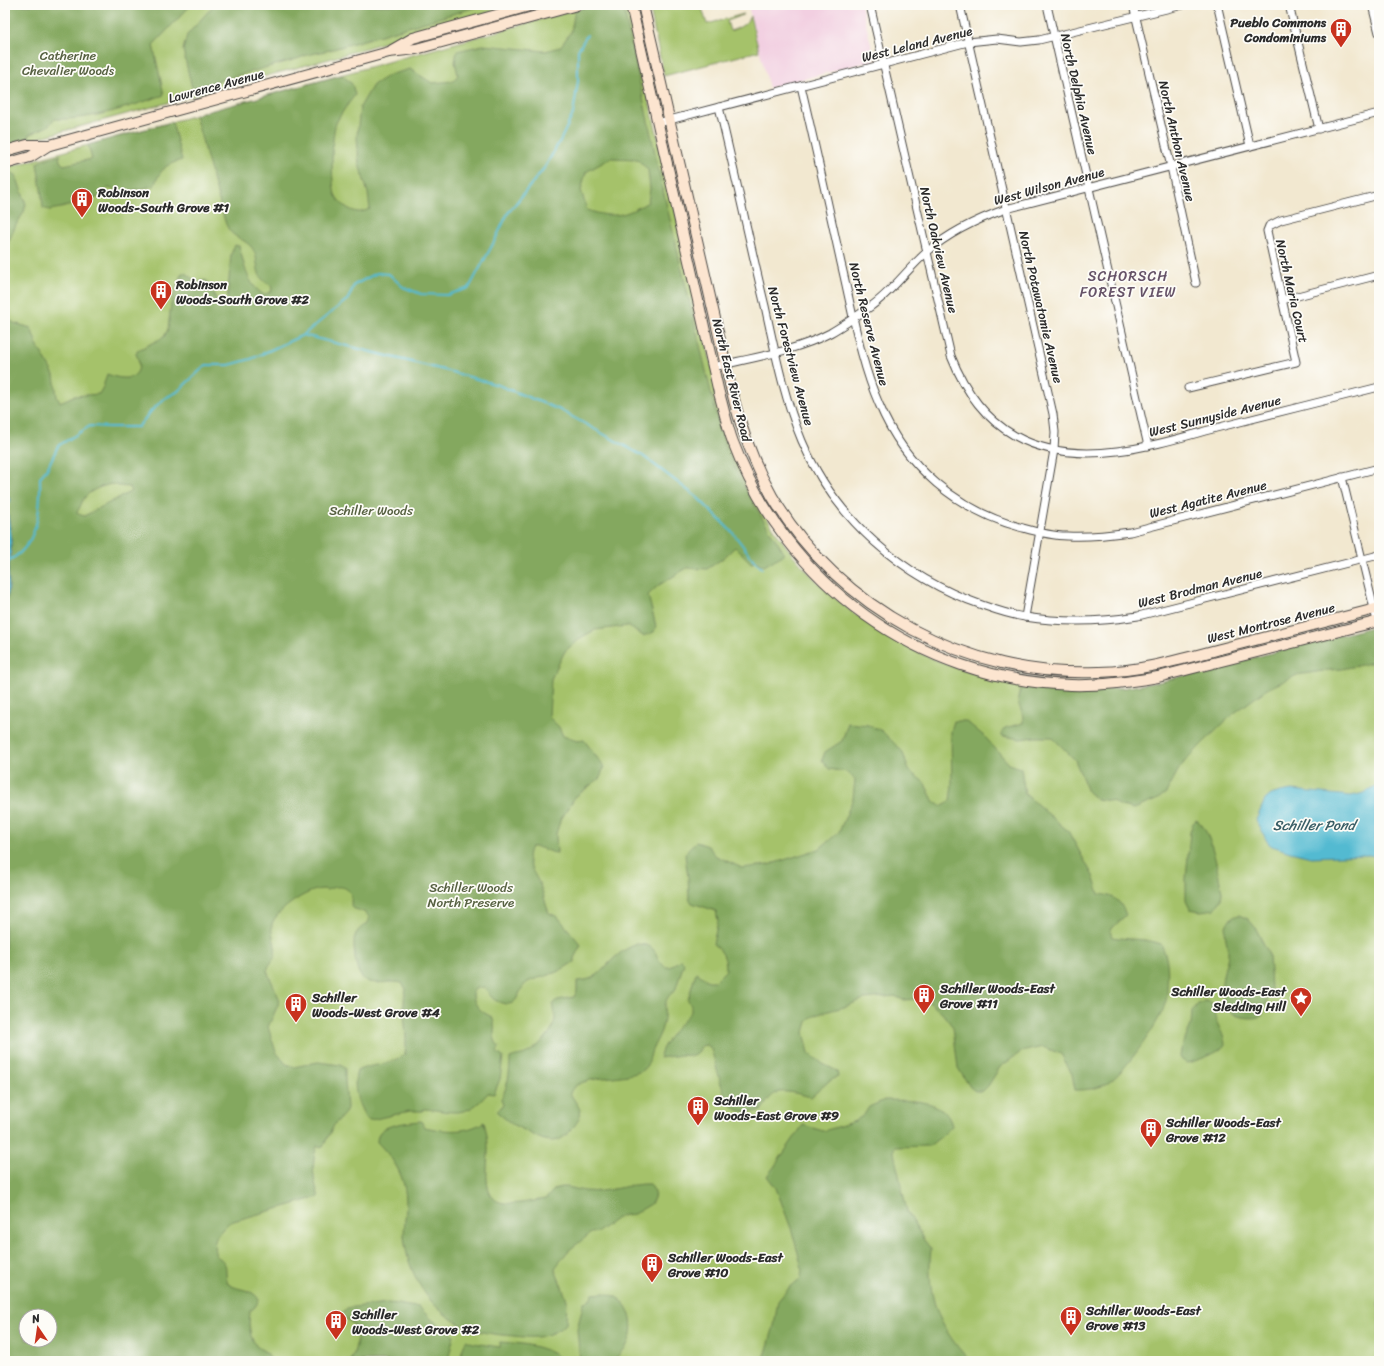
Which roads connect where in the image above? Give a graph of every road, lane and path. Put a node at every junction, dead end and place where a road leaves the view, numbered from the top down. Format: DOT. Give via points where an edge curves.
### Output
graph roads {
  1 [pos="533,5"];
  2 [pos="577,5"];
  3 [pos="631,5"];
  4 [pos="643,5"];
  5 [pos="870,5"];
  6 [pos="960,5"];
  7 [pos="1046,5"];
  8 [pos="1132,5"];
  9 [pos="1183,5"];
  10 [pos="1216,5"];
  11 [pos="1289,5"];
  12 [pos="1372,5"];
  13 [pos="1135,17"];
  14 [pos="1379,33"];
  15 [pos="1054,37"];
  16 [pos="968,42"];
  17 [pos="389,52"];
  18 [pos="884,65"];
  19 [pos="801,86"];
  20 [pos="718,107"];
  21 [pos="1379,113"];
  22 [pos="670,120"];
  23 [pos="658,123"];
  24 [pos="1319,129"];
  25 [pos="50,145"];
  26 [pos="1250,146"];
  27 [pos="5,151"];
  28 [pos="5,164"];
  29 [pos="1171,167"];
  30 [pos="1088,188"];
  31 [pos="1379,195"];
  32 [pos="1006,208"];
  33 [pos="927,252"];
  34 [pos="1379,275"];
  35 [pos="1196,283"];
  36 [pos="1282,300"];
  37 [pos="854,318"];
  38 [pos="775,352"];
  39 [pos="725,364"];
  40 [pos="714,367"];
  41 [pos="1379,386"];
  42 [pos="1188,388"];
  43 [pos="1148,446"];
  44 [pos="1054,450"];
  45 [pos="1379,468"];
  46 [pos="1342,477"];
  47 [pos="1040,533"];
  48 [pos="1379,555"];
  49 [pos="1363,560"];
  50 [pos="1377,609"];
  51 [pos="1025,617"];
  52 [pos="1378,621"];
  53 [pos="1169,662"];
  54 [pos="1172,674"];
  1 -- 17 [label="main road, Lawrence Avenue" via="413,38"];
  2 -- 17 [label="main road, Lawrence Avenue" via="416,49"];
  3 -- 23 [label="main road, North East River Road"];
  4 -- 22 [label="main road, North East River Road"];
  5 -- 18 [label="street, North Oakview Avenue"];
  6 -- 16 [label="street, North Potawatomie Avenue"];
  7 -- 15 [label="street, North Delphia Avenue"];
  8 -- 13 [label="street, North Anthon Avenue"];
  9 -- 13 [label="street, West Leland Avenue"];
  10 -- 26 [label="street"];
  11 -- 24 [label="street"];
  12 -- 14 [label="street"];
  13 -- 15 [label="street, West Leland Avenue"];
  13 -- 29 [label="street, North Anthon Avenue"];
  15 -- 16 [label="street, West Leland Avenue" via="1030,42 997,39"];
  15 -- 30 [label="street, North Delphia Avenue"];
  16 -- 18 [label="street, West Leland Avenue"];
  16 -- 32 [label="street, North Potawatomie Avenue"];
  17 -- 25 [label="main road, Lawrence Avenue"];
  18 -- 19 [label="street, West Leland Avenue"];
  18 -- 33 [label="street, North Oakview Avenue"];
  19 -- 20 [label="street, West Leland Avenue"];
  19 -- 37 [label="street, North Reserve Avenue"];
  20 -- 22 [label="street, West Leland Avenue"];
  20 -- 38 [label="street, North Forestview Avenue"];
  21 -- 24 [label="street, West Wilson Avenue"];
  22 -- 23 [label="street, West Leland Avenue"];
  22 -- 39 [label="main road, North East River Road"];
  23 -- 40 [label="main road, North East River Road"];
  24 -- 26 [label="street, West Wilson Avenue"];
  25 -- 27 [label="main road, Lawrence Avenue" via="27,145"];
  25 -- 28 [label="main road, Lawrence Avenue" via="30,157"];
  26 -- 29 [label="street, West Wilson Avenue"];
  29 -- 30 [label="street, West Wilson Avenue"];
  29 -- 35 [label="street, North Anthon Avenue"];
  30 -- 32 [label="street, West Wilson Avenue"];
  30 -- 43 [label="street, North Delphia Avenue"];
  31 -- 36 [label="street, North Maria Court" via="1281,220 1269,226 1267,235"];
  32 -- 33 [label="street, West Wilson Avenue" via="967,225"];
  32 -- 44 [label="street, North Potawatomie Avenue" via="1050,399 1055,432"];
  33 -- 37 [label="street, West Wilson Avenue" via="884,296"];
  33 -- 44 [label="street, North Oakview Avenue" via="951,356 966,388 986,415 1003,429 1023,441"];
  34 -- 36 [label="street"];
  36 -- 42 [label="street, North Maria Court" via="1296,362"];
  37 -- 38 [label="street, West Wilson Avenue" via="814,340"];
  37 -- 47 [label="street, North Reserve Avenue" via="879,405 910,456 941,487 974,510"];
  38 -- 39 [label="street, West Wilson Avenue"];
  38 -- 51 [label="street, North Forestview Avenue" via="796,425 811,460 832,494 862,530 901,564 946,591 997,610"];
  39 -- 40 [label="street, West Wilson Avenue"];
  39 -- 53 [label="main road, North East River Road" via="743,432 779,507 805,542 828,567 865,600 901,625 938,643 976,657 1021,668 1053,672 1100,672"];
  40 -- 54 [label="main road, North East River Road" via="727,424 757,494 793,547 823,580 851,606 870,619 908,642 988,674 1071,685 1121,683"];
  41 -- 43 [label="street, West Sunnyside Avenue"];
  43 -- 44 [label="street, West Sunnyside Avenue" via="1105,453"];
  44 -- 47 [label="street, North Potawatomie Avenue"];
  45 -- 46 [label="street, West Agatite Avenue"];
  46 -- 47 [label="street, West Agatite Avenue" via="1130,532 1087,536"];
  46 -- 49 [label="street"];
  47 -- 51 [label="street, North Potawatomie Avenue"];
  48 -- 49 [label="street, West Brodman Avenue"];
  49 -- 50 [label="street"];
  49 -- 51 [label="street, West Brodman Avenue" via="1138,616 1086,622"];
  50 -- 52 [label="street"];
  50 -- 53 [label="main road, West Montrose Avenue"];
  52 -- 54 [label="main road, West Montrose Avenue"];
}
